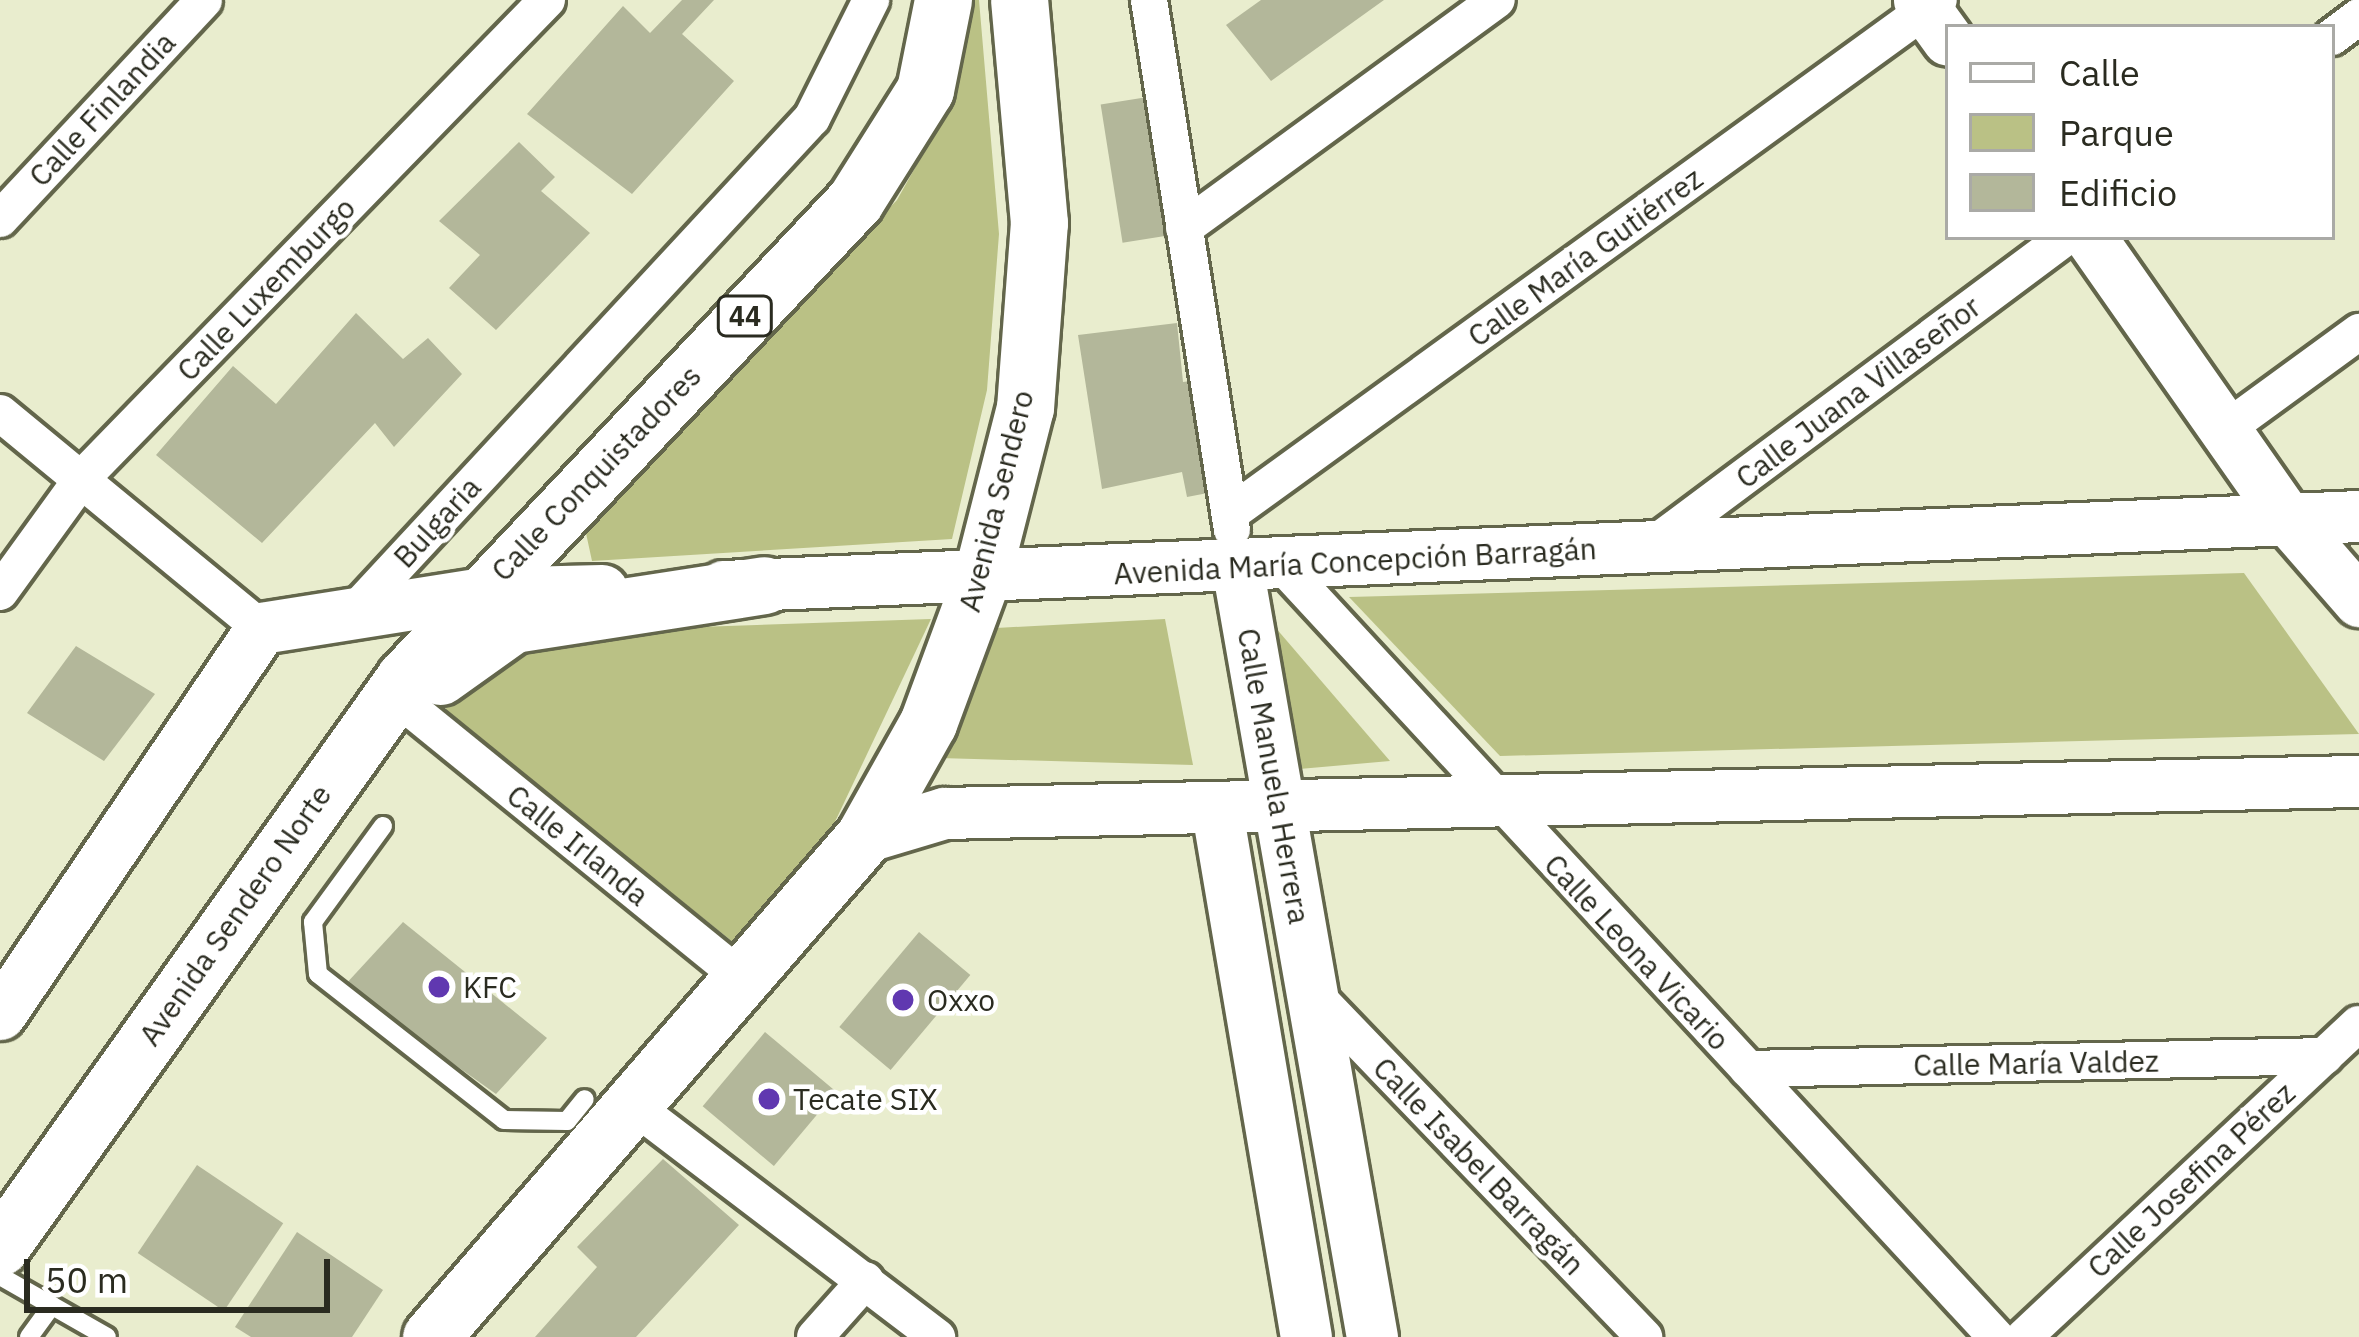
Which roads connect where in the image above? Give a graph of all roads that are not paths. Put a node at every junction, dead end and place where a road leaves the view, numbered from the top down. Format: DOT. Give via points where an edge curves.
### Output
graph roads {
  1 [pos="204,0"];
  2 [pos="547,0"];
  3 [pos="872,0"];
  4 [pos="943,0"];
  5 [pos="1019,0"];
  6 [pos="1149,0"];
  7 [pos="1497,0"];
  8 [pos="1933,12"];
  9 [pos="0,218"];
  10 [pos="1184,228"];
  11 [pos="2062,240"];
  12 [pos="2092,240"];
  13 [pos="2359,332"];
  14 [pos="0,413"];
  15 [pos="2226,429"];
  16 [pos="84,476"];
  17 [pos="1231,513"];
  18 [pos="2285,516"];
  19 [pos="2359,516"];
  20 [pos="1650,547"];
  21 [pos="1259,566"];
  22 [pos="981,580"];
  23 [pos="764,585"];
  24 [pos="0,592"];
  25 [pos="482,593"];
  26 [pos="2359,601"];
  27 [pos="353,614"];
  28 [pos="261,628"];
  29 [pos="412,709"];
  30 [pos="2359,781"];
  31 [pos="1274,803"];
  32 [pos="1499,806"];
  33 [pos="1217,811"];
  34 [pos="383,826"];
  35 [pos="864,837"];
  36 [pos="250,893"];
  37 [pos="744,980"];
  38 [pos="1315,994"];
  39 [pos="0,1014"];
  40 [pos="2359,1024"];
  41 [pos="2325,1056"];
  42 [pos="1748,1069"];
  43 [pos="610,1103"];
  44 [pos="0,1247"];
  45 [pos="0,1276"];
  46 [pos="866,1280"];
  47 [pos="52,1306"];
  48 [pos="29,1337"];
  49 [pos="107,1337"];
  50 [pos="430,1337"];
  51 [pos="815,1337"];
  52 [pos="937,1337"];
  53 [pos="1306,1337"];
  54 [pos="1372,1337"];
  55 [pos="1644,1337"];
  56 [pos="1996,1337"];
  57 [pos="2024,1337"];
  1 -- 9 [label="street, Calle Finlandia"];
  2 -- 16 [label="street, Calle Luxemburgo"];
  3 -- 27 [label="street, Bulgaria" via="812,118"];
  4 -- 25 [label="main road, Calle Conquistadores / 44" via="925,90 854,201"];
  5 -- 22 [label="main road, Avenida Sendero" via="1039,223 1025,408"];
  6 -- 10 [label="street, Calle Manuela Herrera"];
  7 -- 10 [label="street"];
  8 -- 17 [label="street, Calle María Gutiérrez"];
  10 -- 17 [label="street, Calle Manuela Herrera"];
  11 -- 20 [label="street, Calle Juana Villaseñor"];
  12 -- 15 [label="street"];
  13 -- 15 [label="street"];
  14 -- 16 [label="street"];
  15 -- 18 [label="street"];
  16 -- 24 [label="street, Calle Luxemburgo"];
  16 -- 28 [label="street"];
  17 -- 21 [label="street, Calle Manuela Herrera"];
  18 -- 19 [label="street, Avenida María Concepción Barragán"];
  18 -- 20 [label="street, Avenida María Concepción Barragán"];
  18 -- 26 [label="street"];
  20 -- 21 [label="street, Avenida María Concepción Barragán"];
  21 -- 22 [label="street, Avenida María Concepción Barragán"];
  21 -- 31 [label="street, Calle Manuela Herrera"];
  21 -- 32 [label="street, Calle Leona Vicario"];
  22 -- 23 [label="street, Avenida María Concepción Barragán"];
  22 -- 35 [label="main road, Avenida Sendero" via="928,723"];
  23 -- 25 [label="street, Avenida María Concepción Barragán"];
  23 -- 29 [label="main road" via="513,624 477,644"];
  25 -- 27 [label="street, Avenida María Concepción Barragán"];
  25 -- 36 [label="main road, Avenida Sendero Norte / 44" via="405,678"];
  27 -- 28 [label="street"];
  28 -- 39 [label="street"];
  29 -- 36 [label="main road" via="333,814"];
  29 -- 37 [label="street, Calle Irlanda"];
  30 -- 32 [label="street"];
  31 -- 32 [label="street"];
  31 -- 33 [label="street"];
  31 -- 38 [label="street, Calle Manuela Herrera"];
  32 -- 42 [label="street, Calle Leona Vicario"];
  33 -- 35 [label="street" via="944,813"];
  33 -- 53 [label="street, Calle Manuela Herrera"];
  34 -- 43 [label="lane" via="313,922 318,974 504,1120 568,1121"];
  35 -- 37 [label="main road"];
  36 -- 44 [label="main road, Avenida Sendero Norte / 44"];
  37 -- 43 [label="main road"];
  38 -- 54 [label="street, Calle Manuela Herrera"];
  38 -- 55 [label="street, Calle Isabel Barragán"];
  40 -- 41 [label="street, Calle Josefina Pérez"];
  41 -- 42 [label="street, Calle María Valdez"];
  41 -- 57 [label="street, Calle Josefina Pérez"];
  42 -- 56 [label="street, Calle Leona Vicario"];
  43 -- 46 [label="street"];
  43 -- 50 [label="main road"];
  45 -- 47 [label="lane"];
  46 -- 51 [label="street"];
  46 -- 52 [label="street"];
  47 -- 48 [label="lane"];
  47 -- 49 [label="lane"];
}
